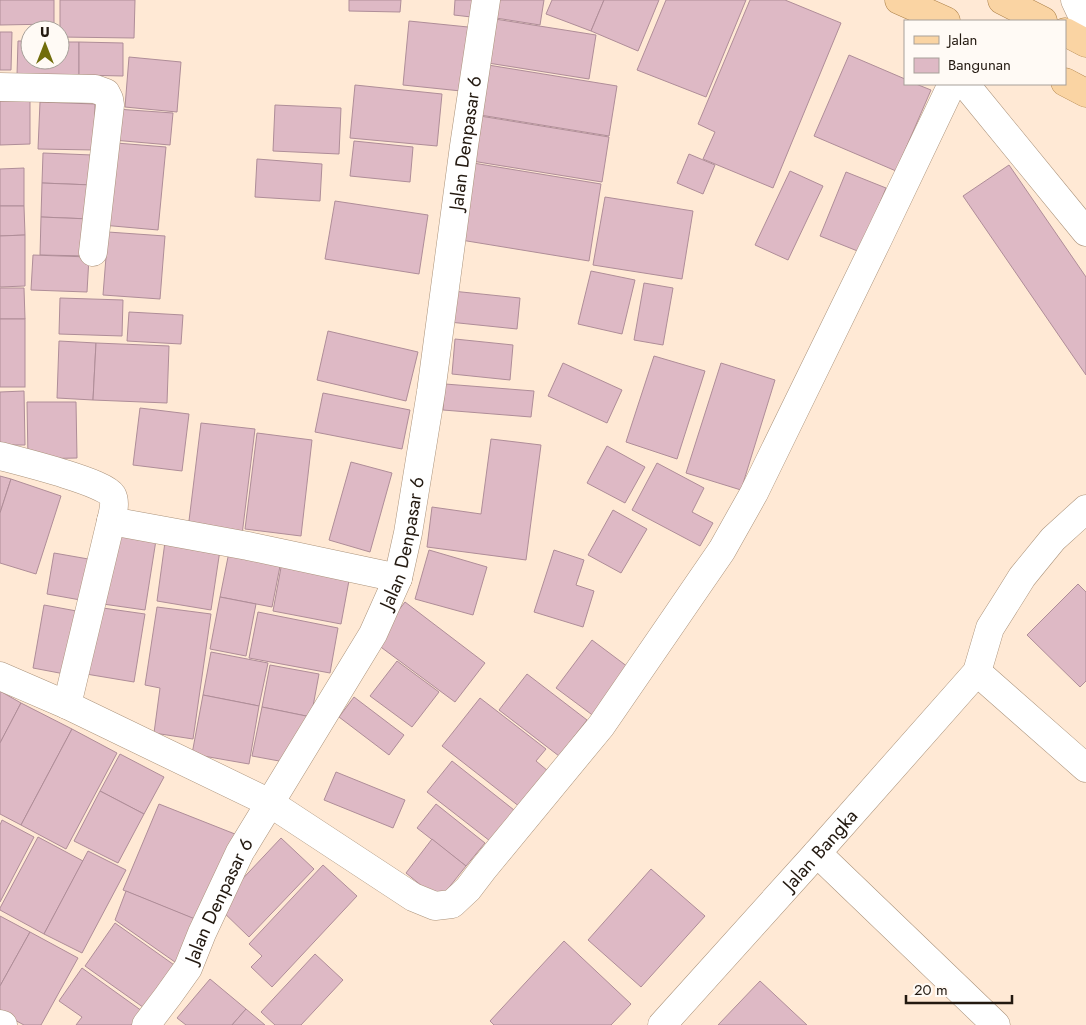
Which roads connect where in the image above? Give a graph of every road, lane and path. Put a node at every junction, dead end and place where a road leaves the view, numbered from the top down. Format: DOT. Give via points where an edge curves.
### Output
graph roads {
  1 [pos="486,0"];
  2 [pos="900,0"];
  3 [pos="1002,0"];
  4 [pos="1075,0"];
  5 [pos="944,20"];
  6 [pos="1041,20"];
  7 [pos="1066,33"];
  8 [pos="1086,38"];
  9 [pos="1086,43"];
  10 [pos="1066,83"];
  11 [pos="952,85"];
  12 [pos="966,85"];
  13 [pos="0,87"];
  14 [pos="1086,93"];
  15 [pos="1086,232"];
  16 [pos="93,252"];
  17 [pos="0,456"];
  18 [pos="1086,509"];
  19 [pos="111,521"];
  20 [pos="398,578"];
  21 [pos="977,672"];
  22 [pos="0,676"];
  23 [pos="67,704"];
  24 [pos="1086,768"];
  25 [pos="270,803"];
  26 [pos="817,854"];
  27 [pos="146,1025"];
  28 [pos="662,1025"];
  29 [pos="996,1025"];
  1 -- 20 [label="street, Jalan Denpasar 6" via="431,392"];
  2 -- 5 [label="main road"];
  3 -- 6 [label="main road"];
  4 -- 8 [label="street" via="1082,15"];
  7 -- 9 [label="main road"];
  10 -- 14 [label="main road"];
  11 -- 25 [label="street" via="758,484 722,550 601,726 468,889 452,904 435,906 413,898"];
  12 -- 15 [label="street"];
  13 -- 16 [label="street" via="94,89 106,93 110,105"];
  17 -- 19 [label="street" via="90,482 109,491 114,496"];
  18 -- 21 [label="street" via="1053,539 1022,577 990,628"];
  19 -- 20 [label="street"];
  19 -- 23 [label="street"];
  20 -- 25 [label="street, Jalan Denpasar 6" via="373,634"];
  21 -- 24 [label="street"];
  21 -- 26 [label="street, Jalan Bangka"];
  22 -- 23 [label="street"];
  23 -- 25 [label="street"];
  25 -- 27 [label="street, Jalan Denpasar 6" via="240,852 188,968"];
  26 -- 28 [label="street, Jalan Bangka"];
  26 -- 29 [label="street"];
}
